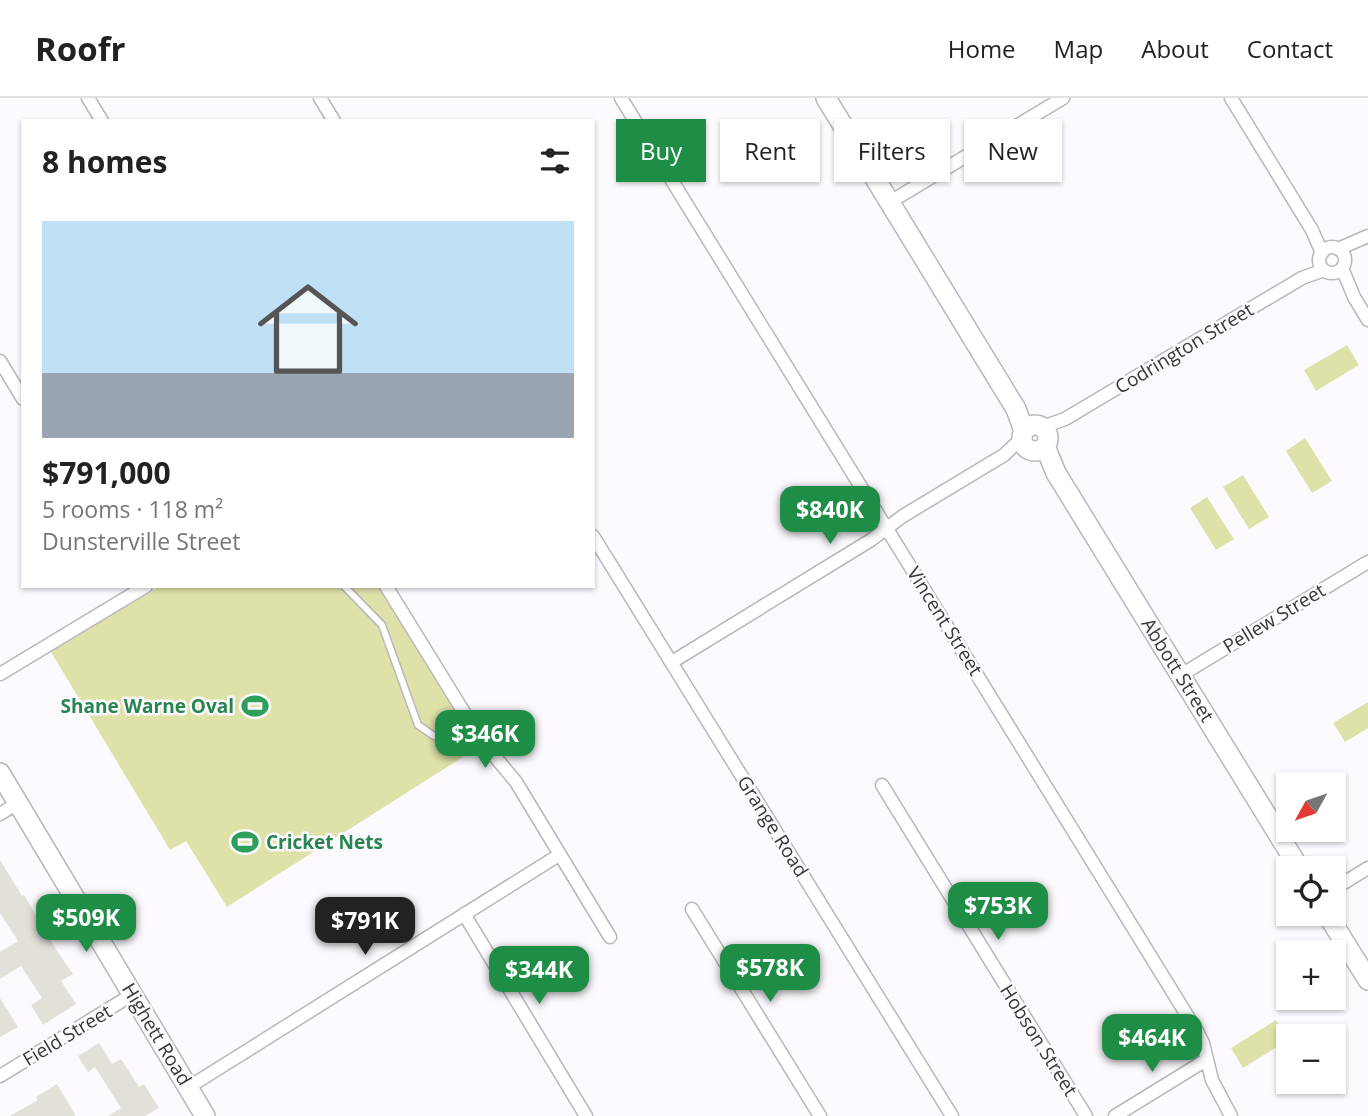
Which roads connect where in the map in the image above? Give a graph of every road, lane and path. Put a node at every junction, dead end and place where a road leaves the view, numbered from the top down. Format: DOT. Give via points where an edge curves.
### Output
graph roads {
  1 [pos="88,98"];
  2 [pos="320,98"];
  3 [pos="621,98"];
  4 [pos="826,98"];
  5 [pos="1063,98"];
  6 [pos="1231,98"];
  7 [pos="101,119"];
  8 [pos="333,119"];
  9 [pos="890,202"];
  10 [pos="1368,237"];
  11 [pos="1332,260"];
  12 [pos="1368,320"];
  13 [pos="0,361"];
  14 [pos="21,396"];
  15 [pos="1034,438"];
  16 [pos="887,528"];
  17 [pos="595,539"];
  18 [pos="1368,562"];
  19 [pos="139,588"];
  20 [pos="346,588"];
  21 [pos="387,588"];
  22 [pos="672,662"];
  23 [pos="0,674"];
  24 [pos="1181,675"];
  25 [pos="472,727"];
  26 [pos="0,773"];
  27 [pos="882,785"];
  28 [pos="18,803"];
  29 [pos="0,814"];
  30 [pos="559,855"];
  31 [pos="1292,856"];
  32 [pos="1368,868"];
  33 [pos="1346,882"];
  34 [pos="692,909"];
  35 [pos="464,914"];
  36 [pos="1334,926"];
  37 [pos="610,937"];
  38 [pos="1368,980"];
  39 [pos="133,994"];
  40 [pos="1206,1060"];
  41 [pos="0,1076"];
  42 [pos="189,1087"];
  43 [pos="205,1116"];
  44 [pos="586,1116"];
  45 [pos="820,1116"];
  46 [pos="952,1116"];
  47 [pos="1086,1116"];
  48 [pos="1115,1116"];
  49 [pos="1231,1116"];
  1 -- 7 [label="street"];
  2 -- 8 [label="street"];
  3 -- 16 [label="street, Vincent Street"];
  4 -- 9 [label="street, Abbott Street"];
  5 -- 9 [label="street"];
  6 -- 11 [label="street"];
  9 -- 15 [label="street, Abbott Street"];
  10 -- 11 [label="street, Codrington Street"];
  11 -- 12 [label="street"];
  11 -- 15 [label="street, Codrington Street"];
  13 -- 14 [label="street"];
  15 -- 16 [label="street, Codrington Street"];
  15 -- 24 [label="street, Abbott Street"];
  16 -- 22 [label="street, Codrington Street"];
  16 -- 40 [label="street, Vincent Street" via="1198,1033"];
  17 -- 22 [label="street, Grange Road"];
  18 -- 24 [label="street, Pellew Street"];
  19 -- 23 [label="street"];
  20 -- 25 [label="lane" via="382,625 418,725 434,736"];
  21 -- 25 [label="street"];
  22 -- 46 [label="street, Grange Road"];
  24 -- 31 [label="street, Abbott Street"];
  25 -- 30 [label="street" via="516,782"];
  26 -- 28 [label="street, Highett Road"];
  27 -- 47 [label="street, Hobson Street"];
  28 -- 29 [label="street"];
  28 -- 39 [label="street, Highett Road"];
  30 -- 35 [label="street"];
  30 -- 37 [label="street"];
  32 -- 33 [label="street"];
  34 -- 45 [label="street"];
  35 -- 42 [label="street"];
  35 -- 44 [label="street"];
  36 -- 38 [label="street"];
  39 -- 41 [label="street, Field Street"];
  39 -- 42 [label="street, Highett Road"];
  40 -- 48 [label="street"];
  40 -- 49 [label="street, Vincent Street"];
  42 -- 43 [label="street, Highett Road"];
}
